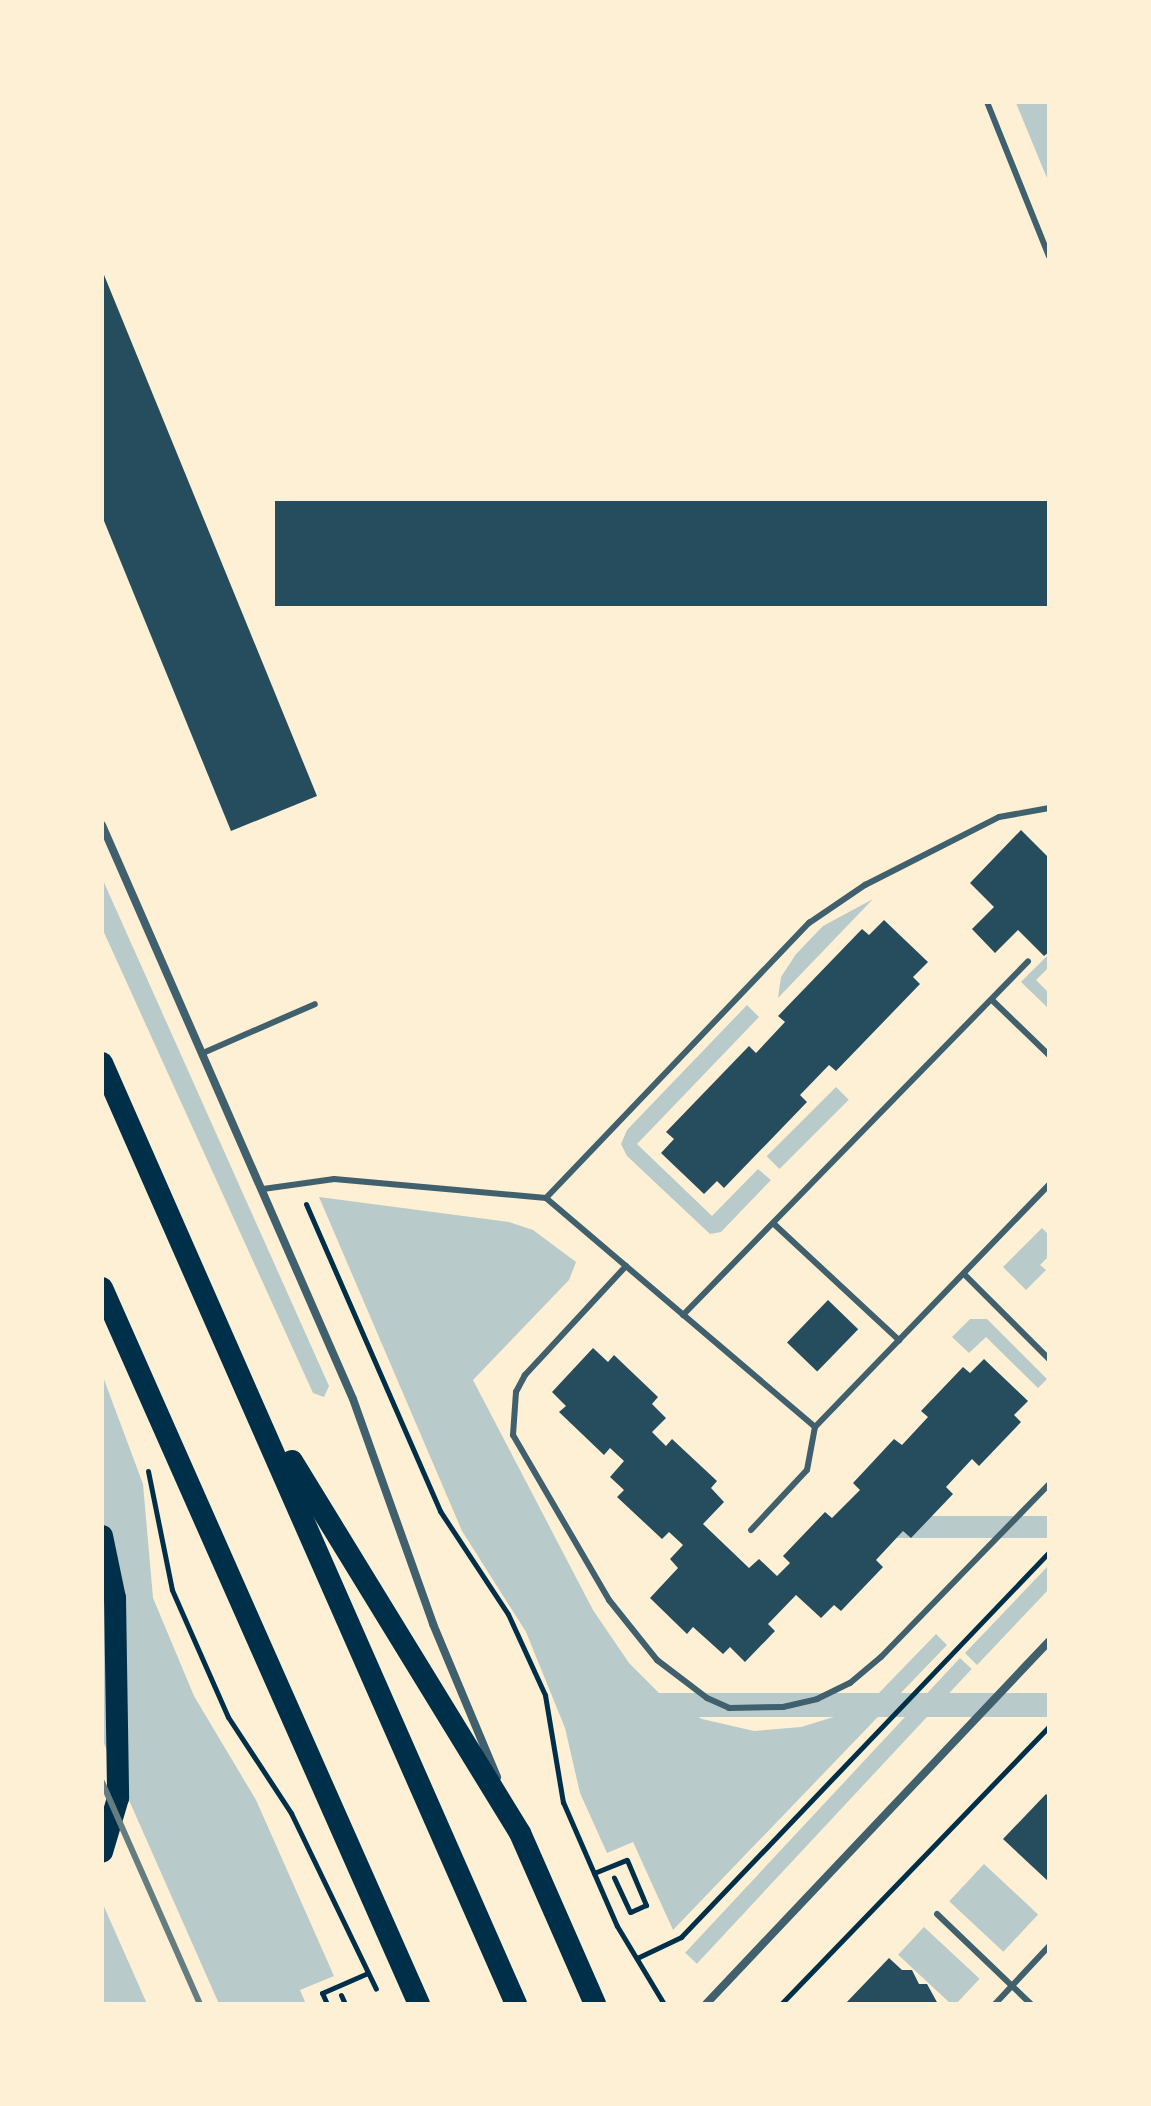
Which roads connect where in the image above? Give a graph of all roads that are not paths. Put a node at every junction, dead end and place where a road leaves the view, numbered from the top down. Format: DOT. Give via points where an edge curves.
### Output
graph roads {
  1 [pos="987,102"];
  2 [pos="1049,256"];
  3 [pos="1049,808"];
  4 [pos="102,825"];
  5 [pos="1028,962"];
  6 [pos="992,1000"];
  7 [pos="315,1004"];
  8 [pos="203,1053"];
  9 [pos="1049,1055"];
  10 [pos="102,1063"];
  11 [pos="1049,1185"];
  12 [pos="263,1189"];
  13 [pos="546,1198"];
  14 [pos="774,1224"];
  15 [pos="626,1266"];
  16 [pos="964,1274"];
  17 [pos="102,1288"];
  18 [pos="683,1315"];
  19 [pos="899,1340"];
  20 [pos="1049,1359"];
  21 [pos="249,1391"];
  22 [pos="815,1427"];
  23 [pos="1049,1484"];
  24 [pos="751,1530"];
  25 [pos="102,1536"];
  26 [pos="1049,1641"];
  27 [pos="520,1833"];
  28 [pos="102,1852"];
  29 [pos="937,1914"];
  30 [pos="1049,1946"];
  31 [pos="1012,1986"];
  32 [pos="419,2004"];
  33 [pos="516,2004"];
  34 [pos="595,2004"];
  35 [pos="706,2004"];
  36 [pos="995,2004"];
  37 [pos="1031,2004"];
  1 -- 2 [label="lane"];
  3 -- 13 [label="lane" via="999,817 865,885 809,923"];
  4 -- 8 [label="street"];
  5 -- 6 [label="lane"];
  6 -- 9 [label="lane"];
  6 -- 14 [label="lane"];
  7 -- 8 [label="lane"];
  8 -- 12 [label="street"];
  10 -- 21 [label="highway"];
  11 -- 16 [label="lane"];
  12 -- 13 [label="lane" via="334,1179"];
  12 -- 27 [label="street" via="353,1399 433,1624"];
  13 -- 15 [label="lane"];
  14 -- 18 [label="lane"];
  14 -- 19 [label="lane"];
  15 -- 18 [label="lane"];
  15 -- 23 [label="lane" via="525,1375 516,1392 513,1435 609,1600 657,1660 707,1698 729,1708 783,1707 850,1683"];
  16 -- 19 [label="lane"];
  16 -- 20 [label="lane"];
  17 -- 32 [label="highway"];
  18 -- 22 [label="lane"];
  19 -- 22 [label="lane"];
  21 -- 27 [label="highway"];
  21 -- 33 [label="highway"];
  22 -- 24 [label="lane" via="807,1470"];
  25 -- 28 [label="highway" via="115,1598 118,1798"];
  26 -- 35 [label="street"];
  27 -- 34 [label="highway"];
  29 -- 31 [label="lane"];
  30 -- 31 [label="lane"];
  31 -- 36 [label="lane"];
  31 -- 37 [label="lane"];
}
